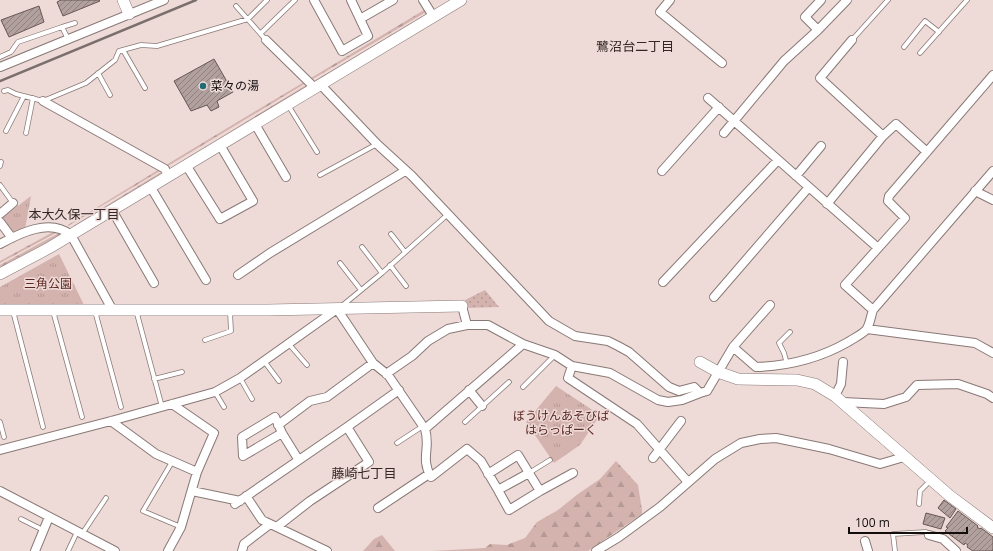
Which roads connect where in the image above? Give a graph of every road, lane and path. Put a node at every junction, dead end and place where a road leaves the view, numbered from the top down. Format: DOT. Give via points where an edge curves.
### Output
graph roads {
  1 [pos="123,0"];
  2 [pos="164,0"];
  3 [pos="267,0"];
  4 [pos="295,0"];
  5 [pos="314,0"];
  6 [pos="351,0"];
  7 [pos="393,0"];
  8 [pos="423,0"];
  9 [pos="461,0"];
  10 [pos="670,0"];
  11 [pos="821,0"];
  12 [pos="888,0"];
  13 [pos="967,0"];
  14 [pos="842,2"];
  15 [pos="236,6"];
  16 [pos="129,14"];
  17 [pos="433,16"];
  18 [pos="248,19"];
  19 [pos="360,19"];
  20 [pos="75,23"];
  21 [pos="62,27"];
  22 [pos="818,30"];
  23 [pos="939,32"];
  24 [pos="264,36"];
  25 [pos="68,39"];
  26 [pos="852,40"];
  27 [pos="904,47"];
  28 [pos="123,50"];
  29 [pos="920,53"];
  30 [pos="0,57"];
  31 [pos="722,63"];
  32 [pos="0,67"];
  33 [pos="98,74"];
  34 [pos="993,75"];
  35 [pos="318,86"];
  36 [pos="145,88"];
  37 [pos="4,91"];
  38 [pos="110,95"];
  39 [pos="24,96"];
  40 [pos="33,98"];
  41 [pos="708,98"];
  42 [pos="43,100"];
  43 [pos="288,104"];
  44 [pos="719,107"];
  45 [pos="734,121"];
  46 [pos="254,124"];
  47 [pos="6,131"];
  48 [pos="26,133"];
  49 [pos="724,133"];
  50 [pos="883,136"];
  51 [pos="377,144"];
  52 [pos="220,145"];
  53 [pos="822,146"];
  54 [pos="317,152"];
  55 [pos="927,152"];
  56 [pos="778,160"];
  57 [pos="186,165"];
  58 [pos="405,171"];
  59 [pos="662,171"];
  60 [pos="993,171"];
  61 [pos="320,175"];
  62 [pos="168,176"];
  63 [pos="796,176"];
  64 [pos="286,177"];
  65 [pos="0,185"];
  66 [pos="150,186"];
  67 [pos="809,187"];
  68 [pos="975,191"];
  69 [pos="993,200"];
  70 [pos="13,203"];
  71 [pos="827,204"];
  72 [pos="112,210"];
  73 [pos="0,214"];
  74 [pos="447,215"];
  75 [pos="0,222"];
  76 [pos="391,234"];
  77 [pos="71,235"];
  78 [pos="12,238"];
  79 [pos="0,244"];
  80 [pos="362,247"];
  81 [pos="878,248"];
  82 [pos="405,252"];
  83 [pos="340,263"];
  84 [pos="390,265"];
  85 [pos="382,273"];
  86 [pos="0,274"];
  87 [pos="238,275"];
  88 [pos="206,280"];
  89 [pos="663,282"];
  90 [pos="154,283"];
  91 [pos="406,286"];
  92 [pos="361,290"];
  93 [pos="714,297"];
  94 [pos="770,305"];
  95 [pos="462,306"];
  96 [pos="337,308"];
  97 [pos="13,309"];
  98 [pos="136,309"];
  99 [pos="230,309"];
  100 [pos="0,310"];
  101 [pos="53,310"];
  102 [pos="94,310"];
  103 [pos="112,310"];
  104 [pos="873,310"];
  105 [pos="468,325"];
  106 [pos="867,328"];
  107 [pos="790,332"];
  108 [pos="204,340"];
  109 [pos="288,343"];
  110 [pos="523,344"];
  111 [pos="733,347"];
  112 [pos="993,353"];
  113 [pos="555,355"];
  114 [pos="264,361"];
  115 [pos="700,362"];
  116 [pos="844,362"];
  117 [pos="373,363"];
  118 [pos="787,364"];
  119 [pos="307,365"];
  120 [pos="572,366"];
  121 [pos="182,372"];
  122 [pos="718,372"];
  123 [pos="386,374"];
  124 [pos="240,378"];
  125 [pos="154,379"];
  126 [pos="279,381"];
  127 [pos="509,382"];
  128 [pos="523,387"];
  129 [pos="399,390"];
  130 [pos="468,390"];
  131 [pos="215,392"];
  132 [pos="700,393"];
  133 [pos="993,398"];
  134 [pos="252,399"];
  135 [pos="839,399"];
  136 [pos="172,404"];
  137 [pos="482,406"];
  138 [pos="122,407"];
  139 [pos="162,407"];
  140 [pos="224,407"];
  141 [pos="82,417"];
  142 [pos="111,421"];
  143 [pos="681,421"];
  144 [pos="0,422"];
  145 [pos="465,422"];
  146 [pos="278,425"];
  147 [pos="43,427"];
  148 [pos="348,427"];
  149 [pos="424,427"];
  150 [pos="282,433"];
  151 [pos="4,437"];
  152 [pos="397,444"];
  153 [pos="660,449"];
  154 [pos="0,450"];
  155 [pos="904,457"];
  156 [pos="653,458"];
  157 [pos="298,460"];
  158 [pos="550,460"];
  159 [pos="172,462"];
  160 [pos="197,472"];
  161 [pos="529,473"];
  162 [pos="429,474"];
  163 [pos="488,474"];
  164 [pos="573,474"];
  165 [pos="932,480"];
  166 [pos="688,482"];
  167 [pos="498,490"];
  168 [pos="0,491"];
  169 [pos="192,491"];
  170 [pos="540,491"];
  171 [pos="106,498"];
  172 [pos="240,500"];
  173 [pos="919,504"];
  174 [pos="378,508"];
  175 [pos="49,517"];
  176 [pos="21,519"];
  177 [pos="274,525"];
  178 [pos="181,527"];
  179 [pos="993,528"];
  180 [pos="43,530"];
  181 [pos="80,533"];
  182 [pos="929,535"];
  183 [pos="865,541"];
  184 [pos="35,551"];
  185 [pos="68,551"];
  186 [pos="115,551"];
  187 [pos="168,551"];
  188 [pos="242,551"];
  189 [pos="327,551"];
  190 [pos="596,551"];
  191 [pos="868,551"];
  192 [pos="895,551"];
  193 [pos="956,551"];
  1 -- 16 [label="street"];
  2 -- 16 [label="street"];
  3 -- 18 [label="lane"];
  4 -- 24 [label="lane"];
  5 -- 19 [label="street" via="342,50 368,36"];
  6 -- 19 [label="street"];
  7 -- 19 [label="street"];
  8 -- 17 [label="street"];
  9 -- 17 [label="street"];
  10 -- 31 [label="street" via="660,12"];
  11 -- 22 [label="street" via="805,17"];
  12 -- 26 [label="lane"];
  13 -- 23 [label="lane"];
  14 -- 22 [label="street"];
  15 -- 18 [label="lane"];
  16 -- 25 [label="street"];
  17 -- 35 [label="street"];
  18 -- 24 [label="lane"];
  18 -- 28 [label="lane" via="157,46 141,45"];
  20 -- 21 [label="lane"];
  21 -- 25 [label="lane"];
  21 -- 30 [label="lane" via="18,42 11,52"];
  22 -- 45 [label="street" via="784,61"];
  23 -- 27 [label="lane" via="925,21"];
  23 -- 29 [label="lane"];
  24 -- 35 [label="street"];
  25 -- 32 [label="street"];
  26 -- 50 [label="street" via="820,78"];
  28 -- 33 [label="lane" via="119,51 115,60"];
  28 -- 36 [label="lane"];
  33 -- 38 [label="lane"];
  33 -- 42 [label="lane" via="86,83"];
  34 -- 55 [label="street"];
  35 -- 43 [label="street"];
  35 -- 51 [label="street"];
  37 -- 39 [label="lane"];
  39 -- 40 [label="lane"];
  39 -- 47 [label="lane"];
  40 -- 42 [label="lane"];
  40 -- 48 [label="lane"];
  41 -- 44 [label="street"];
  42 -- 62 [label="street" via="164,169"];
  43 -- 46 [label="street"];
  43 -- 54 [label="lane"];
  44 -- 45 [label="street"];
  44 -- 59 [label="street"];
  45 -- 49 [label="street"];
  45 -- 56 [label="street"];
  46 -- 52 [label="street"];
  46 -- 64 [label="street"];
  50 -- 55 [label="street" via="896,124"];
  50 -- 71 [label="street"];
  51 -- 58 [label="street"];
  51 -- 61 [label="lane"];
  52 -- 57 [label="street"];
  52 -- 57 [label="street" via="253,201 220,219"];
  53 -- 63 [label="street"];
  55 -- 81 [label="street" via="888,196 888,201 905,218"];
  56 -- 63 [label="street"];
  56 -- 89 [label="street"];
  57 -- 62 [label="street"];
  58 -- 74 [label="street"];
  58 -- 87 [label="street"];
  60 -- 68 [label="street"];
  62 -- 66 [label="street"];
  63 -- 67 [label="street"];
  65 -- 70 [label="lane"];
  66 -- 72 [label="street"];
  66 -- 88 [label="street"];
  67 -- 71 [label="street"];
  67 -- 93 [label="street"];
  68 -- 69 [label="street"];
  68 -- 104 [label="street"];
  70 -- 73 [label="street"];
  71 -- 81 [label="street"];
  72 -- 77 [label="street"];
  72 -- 90 [label="street"];
  74 -- 82 [label="lane"];
  74 -- 132 [label="street" via="549,321 575,336 608,341 629,352 669,387 679,391 694,387"];
  75 -- 78 [label="street"];
  76 -- 82 [label="lane"];
  77 -- 78 [label="street" via="54,227 41,228"];
  77 -- 86 [label="street"];
  77 -- 103 [label="street"];
  78 -- 79 [label="street"];
  80 -- 85 [label="lane"];
  81 -- 104 [label="street" via="845,285"];
  82 -- 84 [label="lane"];
  83 -- 92 [label="lane"];
  84 -- 85 [label="lane"];
  84 -- 91 [label="lane"];
  85 -- 92 [label="lane"];
  92 -- 96 [label="lane"];
  94 -- 111 [label="street"];
  95 -- 96 [label="street"];
  95 -- 105 [label="street"];
  96 -- 99 [label="street"];
  96 -- 109 [label="street"];
  96 -- 117 [label="street"];
  97 -- 100 [label="street"];
  97 -- 101 [label="street"];
  97 -- 147 [label="lane"];
  98 -- 99 [label="street"];
  98 -- 103 [label="street"];
  98 -- 125 [label="lane"];
  99 -- 108 [label="lane" via="232,332"];
  101 -- 102 [label="street"];
  101 -- 141 [label="lane"];
  102 -- 103 [label="street"];
  102 -- 138 [label="lane"];
  104 -- 106 [label="street"];
  105 -- 110 [label="street" via="488,325"];
  105 -- 123 [label="street" via="441,333"];
  106 -- 112 [label="street" via="974,343"];
  106 -- 118 [label="street" via="828,352"];
  107 -- 118 [label="lane" via="779,343"];
  109 -- 114 [label="street"];
  109 -- 119 [label="lane"];
  110 -- 113 [label="street"];
  110 -- 130 [label="street"];
  111 -- 118 [label="street" via="756,367"];
  111 -- 122 [label="street"];
  113 -- 120 [label="street"];
  113 -- 128 [label="lane"];
  114 -- 124 [label="street"];
  114 -- 126 [label="lane"];
  115 -- 122 [label="street"];
  116 -- 135 [label="street"];
  117 -- 123 [label="street"];
  117 -- 146 [label="street" via="327,397 310,401"];
  120 -- 132 [label="street" via="610,373 658,400 682,400"];
  120 -- 153 [label="street" via="568,378 637,424"];
  121 -- 125 [label="lane"];
  122 -- 132 [label="street" via="707,391"];
  122 -- 135 [label="street" via="738,379 797,380 815,384"];
  123 -- 129 [label="street"];
  124 -- 131 [label="street"];
  124 -- 134 [label="lane"];
  125 -- 139 [label="lane"];
  127 -- 137 [label="lane"];
  129 -- 148 [label="street"];
  129 -- 149 [label="street"];
  130 -- 137 [label="street"];
  130 -- 149 [label="street"];
  131 -- 136 [label="street"];
  131 -- 140 [label="lane"];
  133 -- 135 [label="street" via="958,384 917,385 906,397 884,404"];
  135 -- 155 [label="street"];
  136 -- 139 [label="street"];
  136 -- 160 [label="street" via="214,433"];
  137 -- 145 [label="lane"];
  139 -- 142 [label="street"];
  142 -- 154 [label="street"];
  142 -- 159 [label="street" via="156,454"];
  143 -- 153 [label="street"];
  144 -- 151 [label="lane"];
  146 -- 150 [label="street"];
  146 -- 150 [label="street" via="275,417 242,437 243,456"];
  148 -- 157 [label="street"];
  148 -- 177 [label="street" via="369,462"];
  149 -- 152 [label="lane"];
  149 -- 162 [label="street" via="428,437 425,464"];
  150 -- 157 [label="street"];
  153 -- 156 [label="street"];
  153 -- 166 [label="street"];
  155 -- 165 [label="street"];
  155 -- 166 [label="street" via="880,464 829,449 776,438 760,439 741,443 727,450"];
  157 -- 172 [label="street"];
  158 -- 161 [label="lane"];
  159 -- 160 [label="street"];
  159 -- 178 [label="lane" via="143,511"];
  160 -- 169 [label="street"];
  161 -- 163 [label="street" via="518,455"];
  161 -- 167 [label="street"];
  161 -- 170 [label="street"];
  162 -- 163 [label="street" via="431,477 467,450 481,461"];
  162 -- 174 [label="street"];
  163 -- 167 [label="street"];
  164 -- 170 [label="street"];
  165 -- 173 [label="lane" via="920,491"];
  165 -- 179 [label="street"];
  166 -- 190 [label="street" via="660,507"];
  167 -- 170 [label="street" via="509,510"];
  168 -- 175 [label="street"];
  169 -- 172 [label="street"];
  169 -- 178 [label="street"];
  171 -- 181 [label="lane"];
  172 -- 177 [label="street" via="262,520"];
  175 -- 180 [label="street"];
  175 -- 181 [label="street"];
  176 -- 180 [label="lane"];
  177 -- 188 [label="street" via="244,544"];
  177 -- 189 [label="street"];
  178 -- 187 [label="street"];
  180 -- 184 [label="street"];
  181 -- 185 [label="lane"];
  181 -- 186 [label="street"];
  182 -- 192 [label="lane" via="926,532 893,534"];
  182 -- 193 [label="street" via="943,540"];
  183 -- 191 [label="street"];
}
